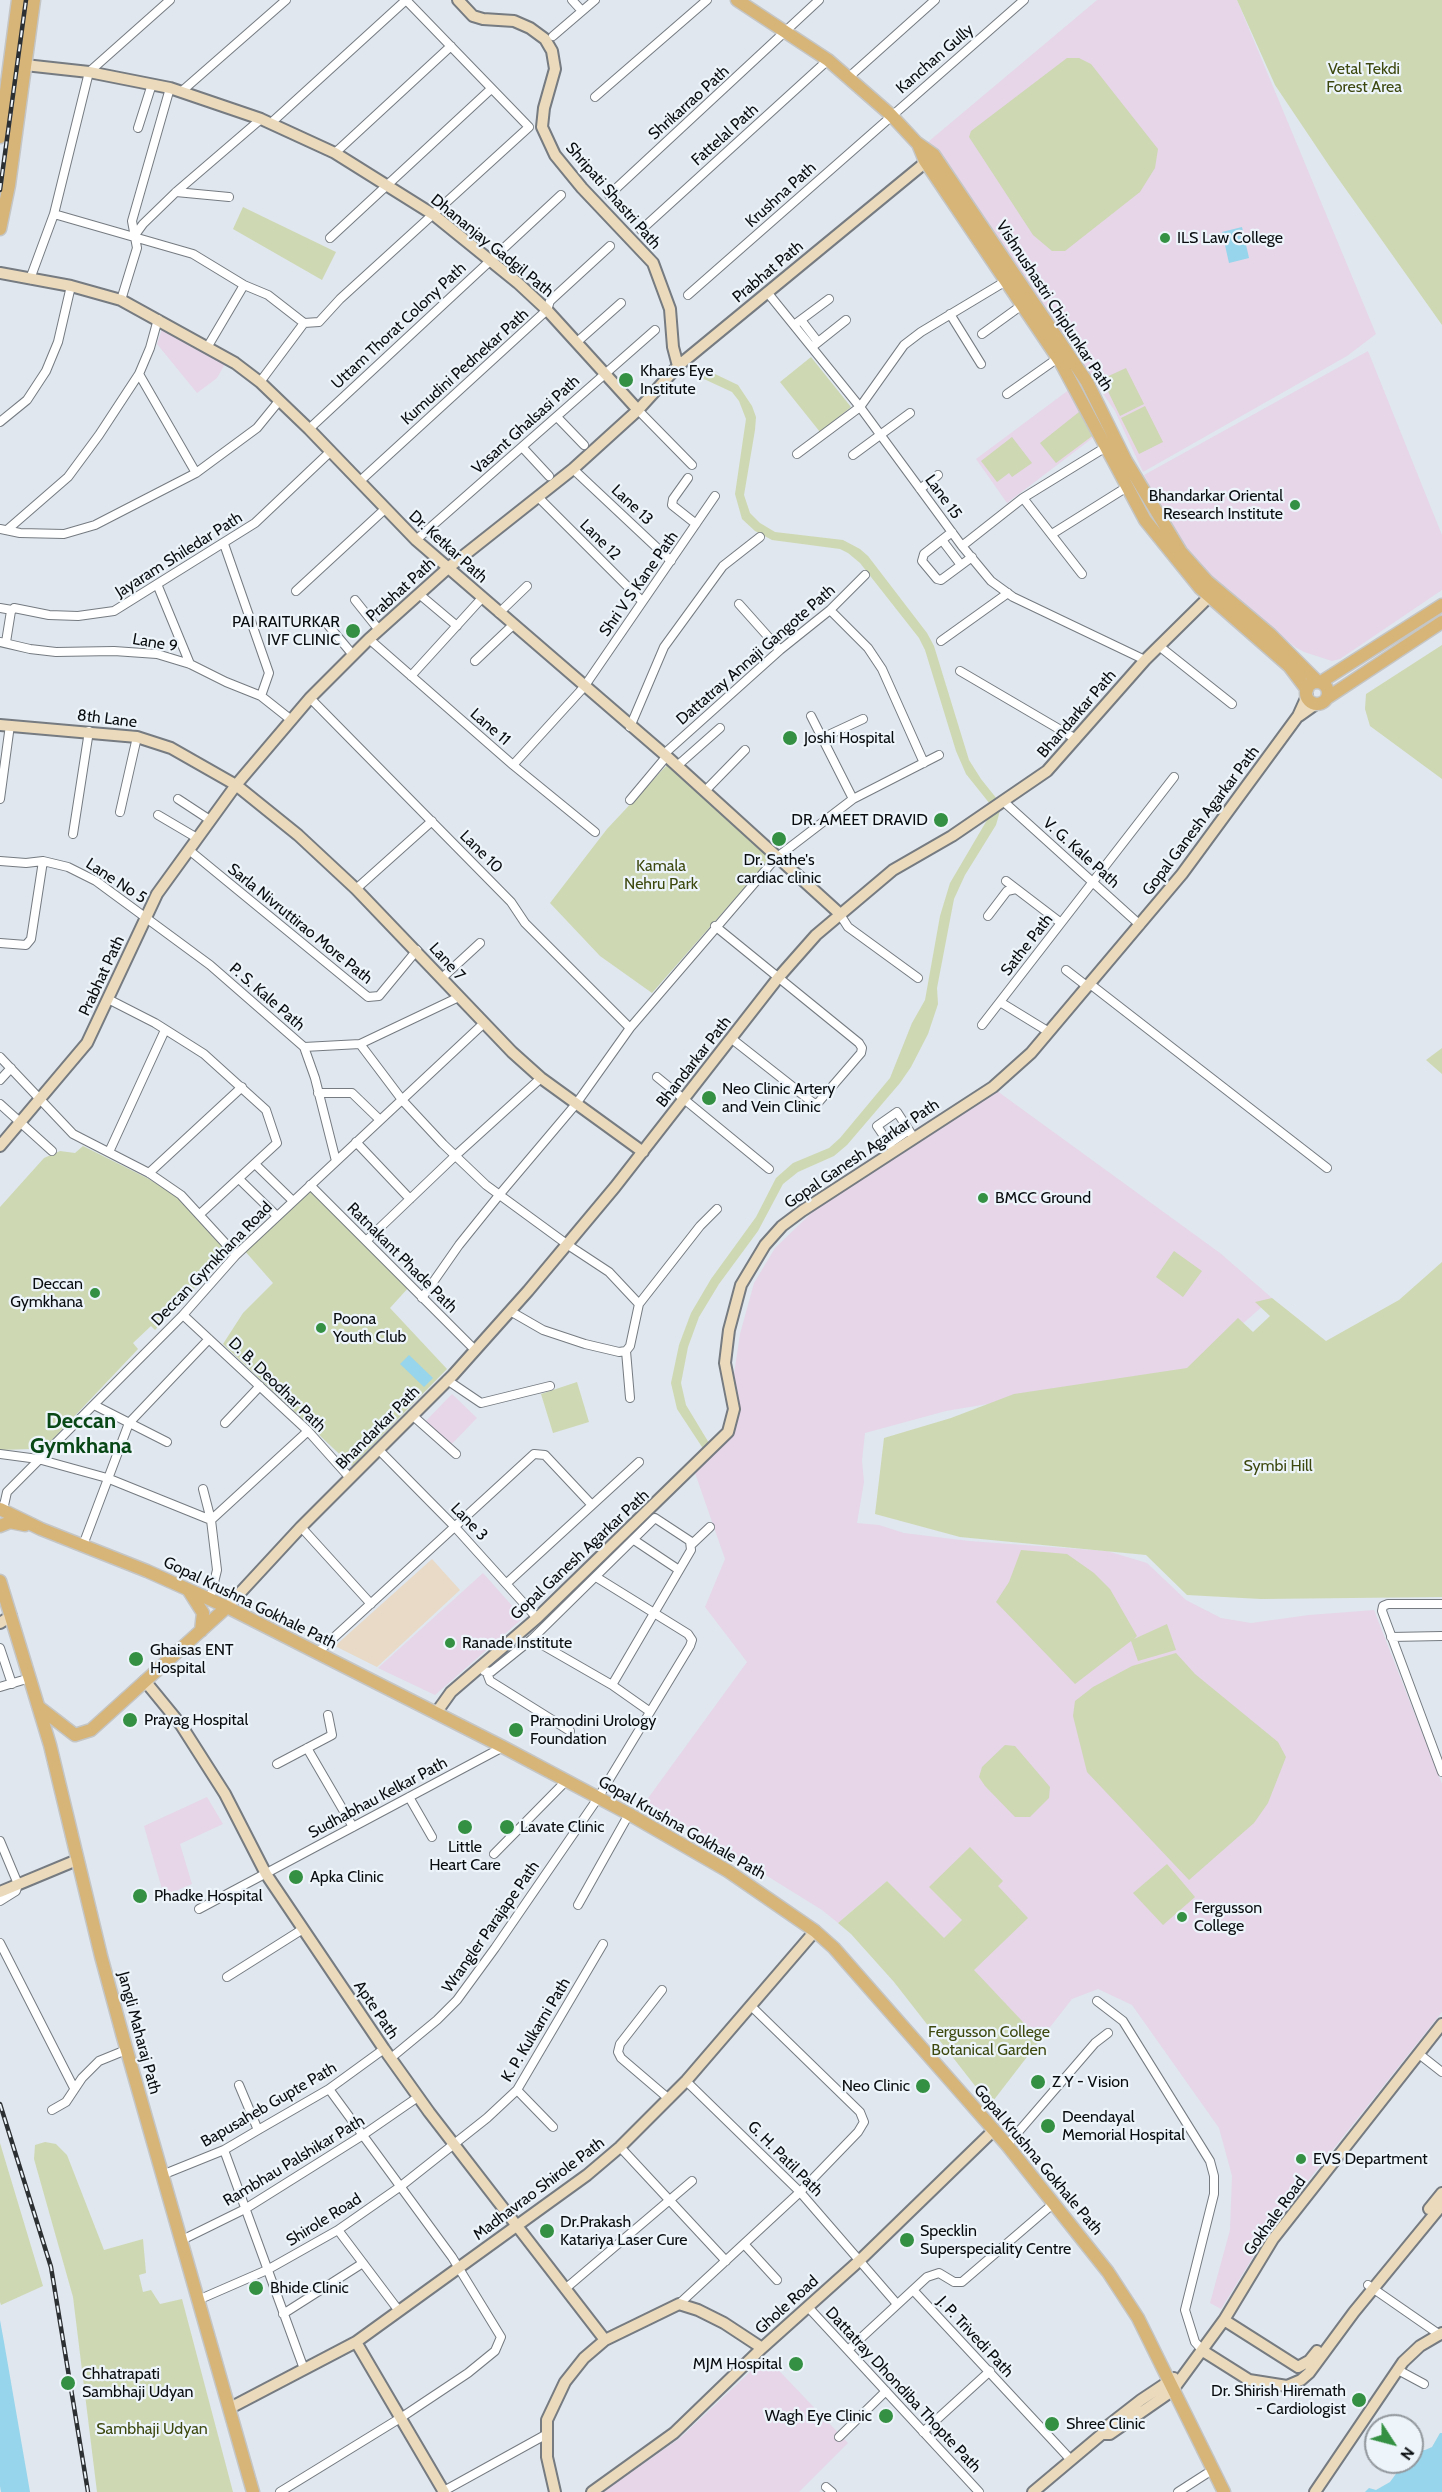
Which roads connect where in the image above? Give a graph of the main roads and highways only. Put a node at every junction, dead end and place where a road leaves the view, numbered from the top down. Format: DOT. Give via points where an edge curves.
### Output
graph roads {
  1 [pos="13,0"];
  2 [pos="18,0"];
  3 [pos="28,0"];
  4 [pos="34,0"];
  5 [pos="737,0"];
  6 [pos="1,77"];
  7 [pos="0,96"];
  8 [pos="0,136"];
  9 [pos="930,158"];
  10 [pos="3,211"];
  11 [pos="0,230"];
  12 [pos="1213,593"];
  13 [pos="1442,605"];
  14 [pos="1442,622"];
  15 [pos="1319,682"];
  16 [pos="1314,697"];
  17 [pos="1,1510"];
  18 [pos="0,1526"];
  19 [pos="41,1529"];
  20 [pos="0,1581"];
  21 [pos="188,1590"];
  22 [pos="223,1602"];
  23 [pos="5,1619"];
  24 [pos="201,1631"];
  25 [pos="39,1708"];
  26 [pos="1170,2386"];
  27 [pos="253,2492"];
  28 [pos="1216,2492"];
  29 [pos="1224,2492"];
  1 -- 6 [label="main road"];
  2 -- 8 [label="main road"];
  3 -- 10 [label="main road" via="3,185"];
  4 -- 10 [label="main road"];
  5 -- 9 [label="main road, Vishnushastri Chiplunkar Path" via="849,77"];
  6 -- 7 [label="main road"];
  9 -- 12 [label="main road, Vishnushastri Chiplunkar Path" via="1088,382 1126,461 1170,536"];
  9 -- 12 [label="main road, Vishnushastri Chiplunkar Path" via="1058,358 1145,520 1173,557"];
  10 -- 11 [label="main road"];
  12 -- 15 [label="main road, Vishnushastri Chiplunkar Path" via="1270,634"];
  12 -- 16 [label="main road, Vishnushastri Chiplunkar Path" via="1289,666"];
  13 -- 15 [label="main road"];
  14 -- 16 [label="main road"];
  15 -- 16 [label="main road" via="1312,683"];
  15 -- 16 [label="main road" via="1328,690"];
  17 -- 19 [label="main road, Gopal Krushna Gokhale Path"];
  18 -- 19 [label="main road" via="10,1522"];
  19 -- 21 [label="main road, Gopal Krushna Gokhale Path"];
  20 -- 23 [label="main road, Jangli Maharaj Path"];
  21 -- 22 [label="main road, Gopal Krushna Gokhale Path"];
  21 -- 24 [label="main road" via="203,1613"];
  22 -- 24 [label="main road"];
  22 -- 26 [label="main road, Gopal Krushna Gokhale Path" via="629,1814 728,1871 815,1931 994,2130 1054,2204 1124,2294"];
  23 -- 25 [label="main road, Jangli Maharaj Path"];
  24 -- 25 [label="main road" via="91,1730 75,1735"];
  25 -- 27 [label="main road, Jangli Maharaj Path" via="126,2050"];
  26 -- 28 [label="main road, Gopal Krushna Gokhale Path" via="1168,2398"];
  26 -- 29 [label="main road, Gopal Krushna Gokhale Path"];
}
